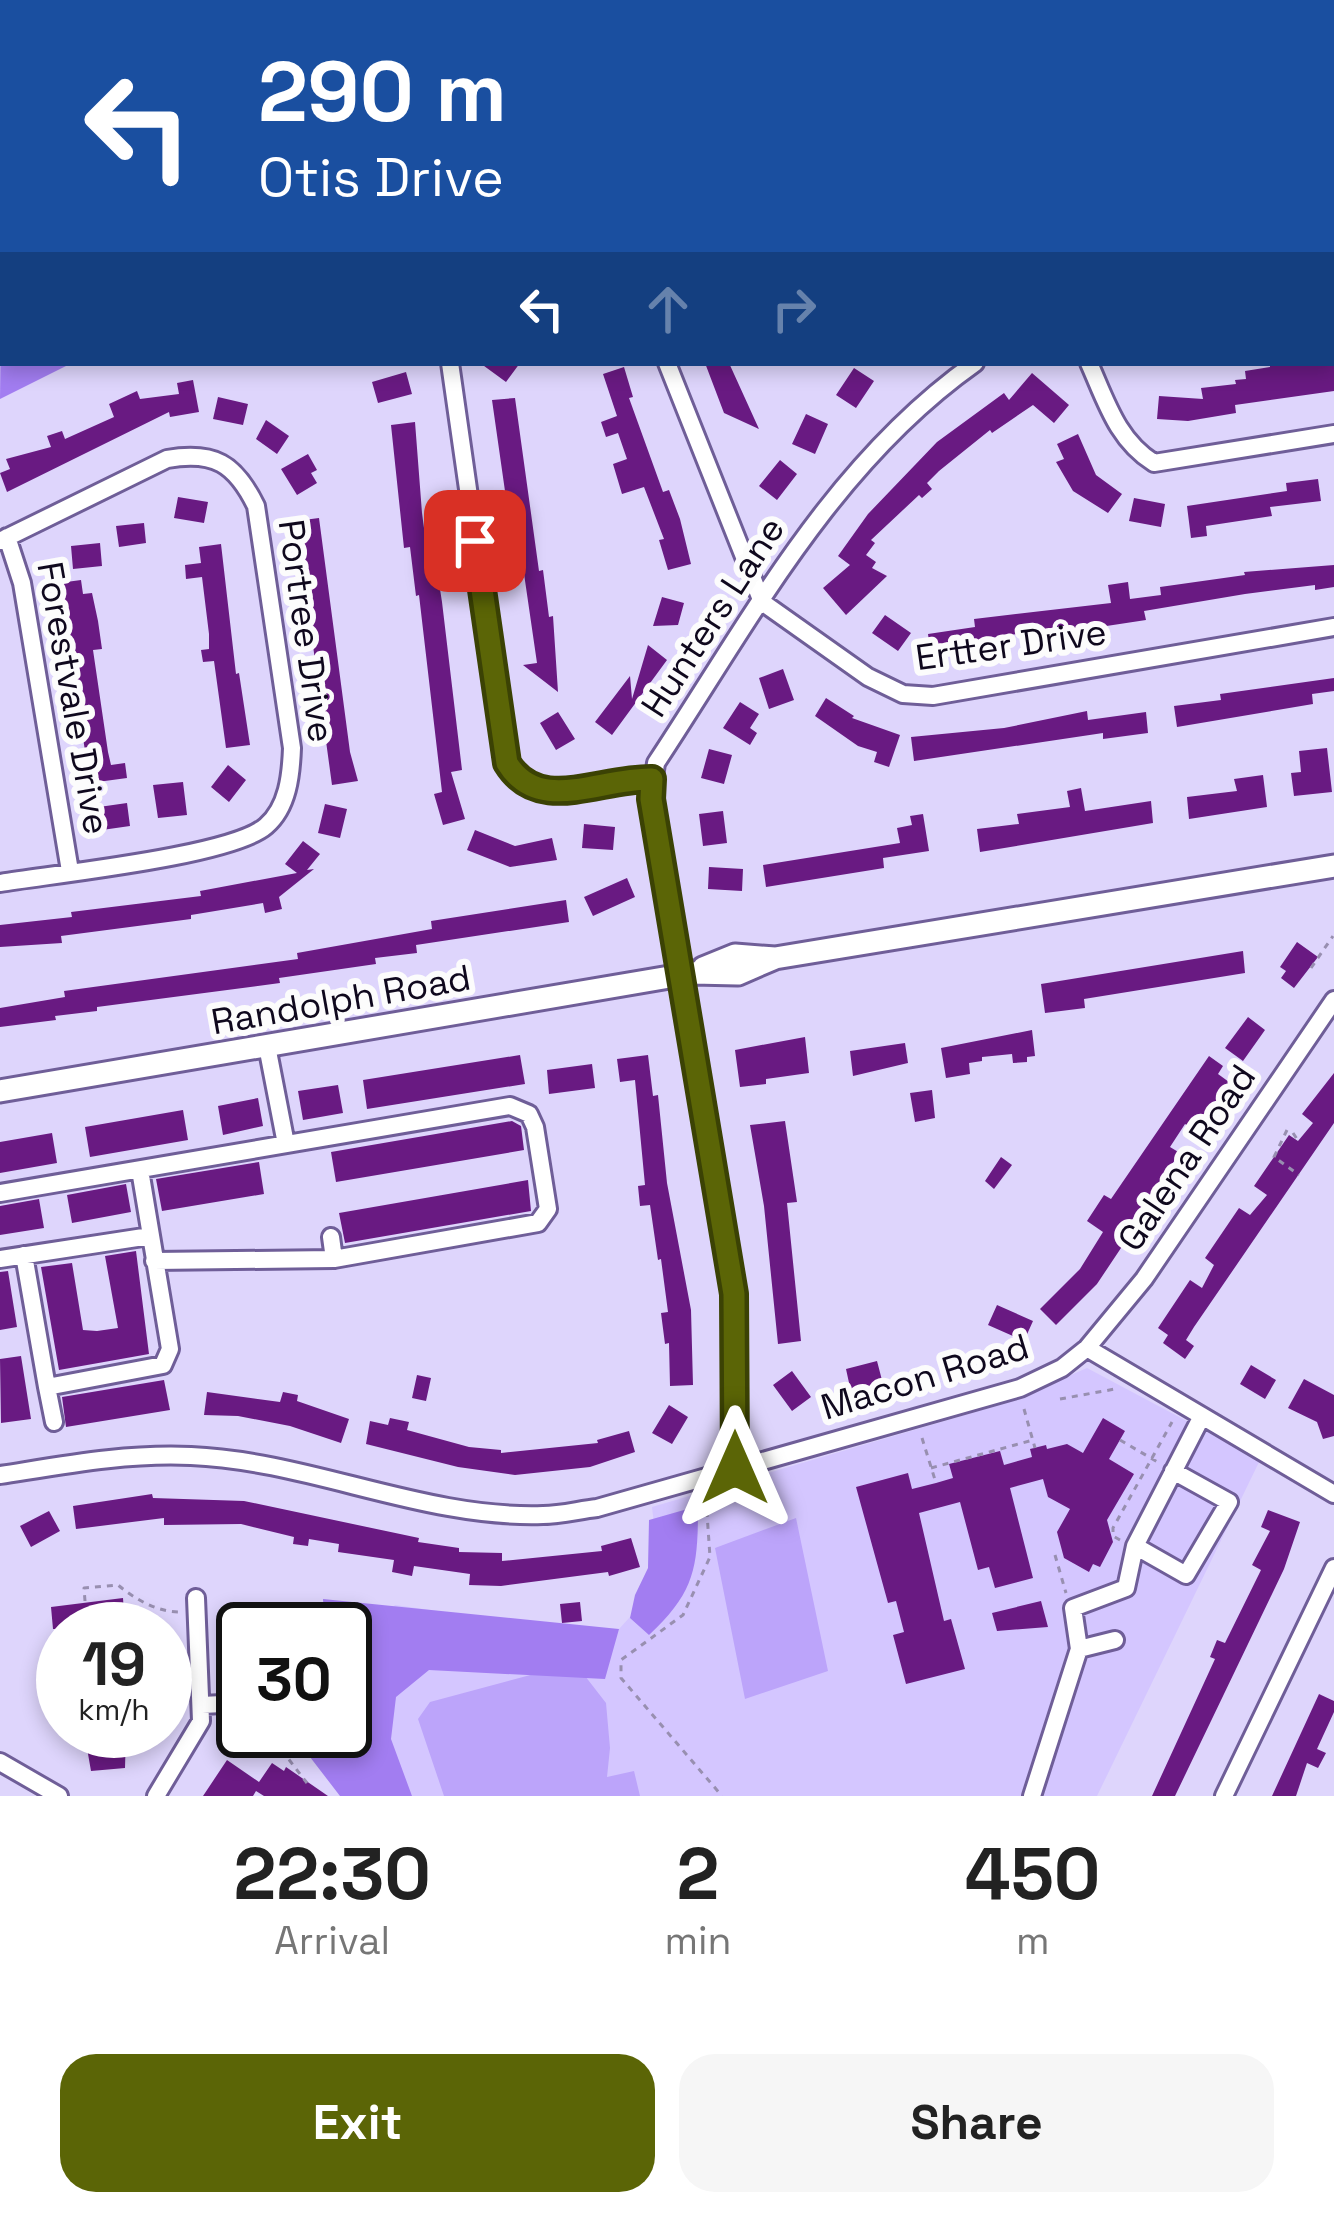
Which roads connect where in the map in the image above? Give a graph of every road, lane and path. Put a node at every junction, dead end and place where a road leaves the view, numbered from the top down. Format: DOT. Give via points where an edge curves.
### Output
graph roads {
  1 [pos="450,366"];
  2 [pos="668,366"];
  3 [pos="971,366"];
  4 [pos="1090,366"];
  5 [pos="1334,434"];
  6 [pos="4,539"];
  7 [pos="762,602"];
  8 [pos="1334,627"];
  9 [pos="652,779"];
  10 [pos="1334,866"];
  11 [pos="70,871"];
  12 [pos="0,884"];
  13 [pos="1333,936"];
  14 [pos="1310,968"];
  15 [pos="686,974"];
  16 [pos="1334,1000"];
  17 [pos="267,1046"];
  18 [pos="0,1091"];
  19 [pos="1298,1142"];
  20 [pos="286,1144"];
  21 [pos="140,1171"];
  22 [pos="1299,1175"];
  23 [pos="0,1193"];
  24 [pos="150,1236"];
  25 [pos="1129,1236"];
  26 [pos="331,1237"];
  27 [pos="1143,1246"];
  28 [pos="23,1255"];
  29 [pos="0,1259"];
  30 [pos="334,1259"];
  31 [pos="154,1261"];
  32 [pos="1088,1348"];
  33 [pos="47,1388"];
  34 [pos="1115,1389"];
  35 [pos="1060,1399"];
  36 [pos="1024,1408"];
  37 [pos="1202,1416"];
  38 [pos="54,1422"];
  39 [pos="1172,1422"];
  40 [pos="922,1438"];
  41 [pos="1033,1440"];
  42 [pos="1120,1440"];
  43 [pos="1035,1448"];
  44 [pos="1151,1457"];
  45 [pos="735,1468"];
  46 [pos="931,1468"];
  47 [pos="1173,1471"];
  48 [pos="0,1475"];
  49 [pos="936,1483"];
  50 [pos="1334,1494"];
  51 [pos="706,1498"];
  52 [pos="1130,1545"];
  53 [pos="1055,1555"];
  54 [pos="1334,1568"];
  55 [pos="1063,1586"];
  56 [pos="85,1600"];
  57 [pos="196,1605"];
  58 [pos="1115,1640"];
  59 [pos="1079,1648"];
  60 [pos="216,1704"];
  61 [pos="202,1705"];
  62 [pos="287,1758"];
  63 [pos="0,1762"];
  64 [pos="307,1784"];
  65 [pos="58,1796"];
  66 [pos="156,1796"];
  67 [pos="722,1796"];
  68 [pos="1032,1796"];
  69 [pos="1224,1796"];
  1 -- 9 [label="street" via="507,763 528,788 548,792"];
  2 -- 7 [label="street"];
  3 -- 7 [label="street, Hunters Lane" via="838,489"];
  4 -- 5 [label="street" via="1131,449 1154,463"];
  6 -- 11 [label="street, Forestvale Drive" via="22,583"];
  6 -- 11 [label="street, Portree Drive" via="167,459 194,454 220,461 243,480 256,506 291,783 263,829 227,846"];
  7 -- 8 [label="street, Ertter Drive" via="868,677 903,694 933,696"];
  7 -- 9 [label="street, Hunters Lane"];
  9 -- 15 [label="street"];
  10 -- 15 [label="main road, Randolph Road" via="775,958 735,955"];
  11 -- 12 [label="street"];
  13 -- 14 [label="path"];
  15 -- 17 [label="main road, Randolph Road"];
  15 -- 45 [label="street" via="734,1294"];
  16 -- 32 [label="street, Galena Road"];
  17 -- 18 [label="main road, Randolph Road"];
  17 -- 20 [label="street"];
  19 -- 22 [label="path" via="1290,1131 1274,1157"];
  20 -- 21 [label="street"];
  20 -- 30 [label="street" via="510,1106 529,1114 535,1127 548,1209 538,1223"];
  21 -- 23 [label="street"];
  21 -- 24 [label="street"];
  24 -- 28 [label="street"];
  24 -- 31 [label="street"];
  25 -- 27 [label="path"];
  26 -- 30 [label="street"];
  28 -- 29 [label="street"];
  28 -- 33 [label="street"];
  30 -- 31 [label="street"];
  31 -- 33 [label="street" via="169,1358 153,1369"];
  32 -- 37 [label="street"];
  32 -- 45 [label="street, Macon Road" via="1020,1388"];
  33 -- 38 [label="street"];
  34 -- 35 [label="path"];
  36 -- 41 [label="path"];
  37 -- 47 [label="street"];
  37 -- 50 [label="street"];
  39 -- 44 [label="path"];
  40 -- 46 [label="path"];
  41 -- 43 [label="path"];
  41 -- 46 [label="path"];
  42 -- 44 [label="path"];
  44 -- 52 [label="path" via="1113,1528"];
  45 -- 48 [label="street, Macon Road" via="597,1508 543,1515 466,1510 193,1456 104,1458"];
  46 -- 49 [label="path"];
  47 -- 52 [label="street"];
  47 -- 52 [label="street" via="1229,1502 1186,1575"];
  51 -- 67 [label="path" via="710,1557 683,1615 621,1660 621,1678"];
  52 -- 59 [label="street" via="1126,1588 1073,1608"];
  53 -- 55 [label="path"];
  54 -- 69 [label="street"];
  56 -- 57 [label="path" via="84,1588 118,1585 169,1613"];
  57 -- 61 [label="street"];
  58 -- 59 [label="street"];
  59 -- 68 [label="street"];
  60 -- 61 [label="street"];
  61 -- 66 [label="street" via="195,1736"];
  62 -- 64 [label="path"];
  63 -- 65 [label="street"];
}
